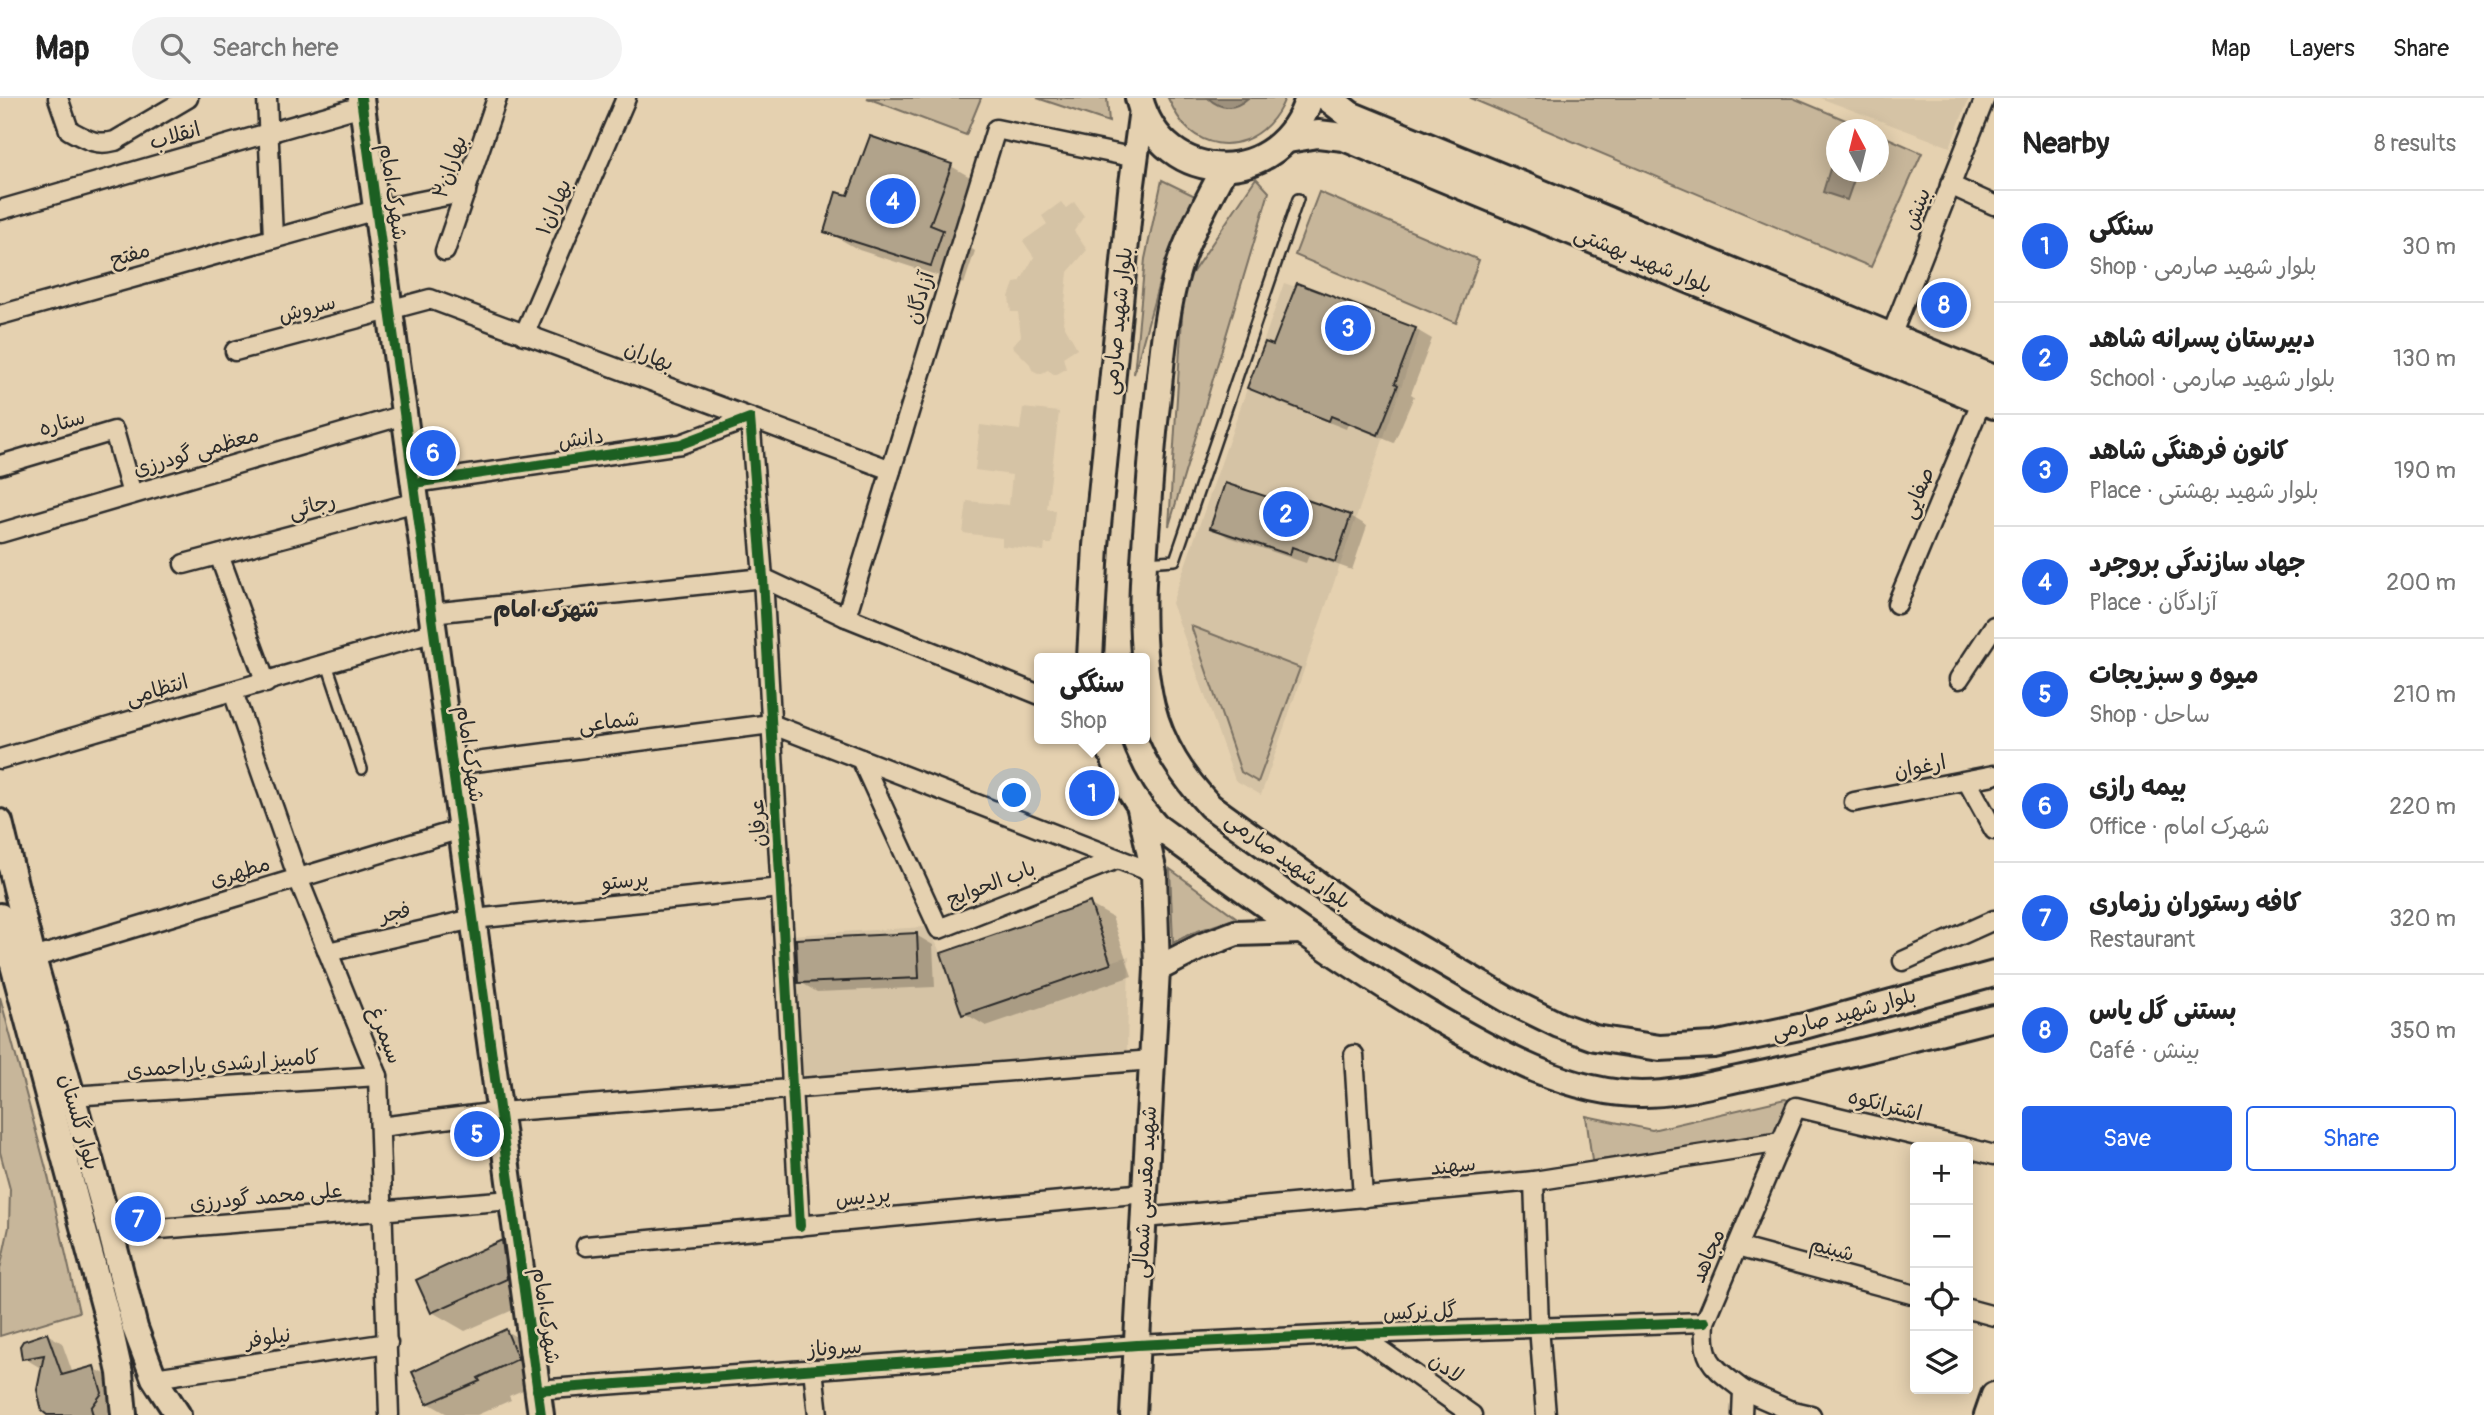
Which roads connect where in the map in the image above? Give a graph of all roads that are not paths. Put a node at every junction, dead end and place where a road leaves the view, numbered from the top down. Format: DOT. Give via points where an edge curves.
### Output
graph roads {
  1 [pos="58,98"];
  2 [pos="188,98"];
  3 [pos="267,98"];
  4 [pos="497,98"];
  5 [pos="626,98"];
  6 [pos="1308,98"];
  7 [pos="1328,98"];
  8 [pos="1985,98"];
  9 [pos="362,102"];
  10 [pos="1141,104"];
  11 [pos="268,133"];
  12 [pos="1288,139"];
  13 [pos="1136,158"];
  14 [pos="1225,167"];
  15 [pos="1950,185"];
  16 [pos="466,192"];
  17 [pos="1298,199"];
  18 [pos="1994,205"];
  19 [pos="0,210"];
  20 [pos="376,210"];
  21 [pos="273,238"];
  22 [pos="445,251"];
  23 [pos="390,310"];
  24 [pos="0,316"];
  25 [pos="524,335"];
  26 [pos="1891,337"];
  27 [pos="235,351"];
  28 [pos="1990,395"];
  29 [pos="404,415"];
  30 [pos="750,418"];
  31 [pos="0,464"];
  32 [pos="891,470"];
  33 [pos="415,493"];
  34 [pos="132,494"];
  35 [pos="0,533"];
  36 [pos="219,555"];
  37 [pos="1144,563"];
  38 [pos="184,564"];
  39 [pos="763,578"];
  40 [pos="1897,604"];
  41 [pos="846,617"];
  42 [pos="432,622"];
  43 [pos="1994,626"];
  44 [pos="1090,653"];
  45 [pos="1144,653"];
  46 [pos="327,664"];
  47 [pos="1959,679"];
  48 [pos="266,682"];
  49 [pos="233,692"];
  50 [pos="1034,693"];
  51 [pos="1150,694"];
  52 [pos="771,724"];
  53 [pos="1108,744"];
  54 [pos="0,759"];
  55 [pos="861,759"];
  56 [pos="452,765"];
  57 [pos="362,769"];
  58 [pos="1994,775"];
  59 [pos="1967,780"];
  60 [pos="1854,803"];
  61 [pos="1139,808"];
  62 [pos="0,822"];
  63 [pos="461,829"];
  64 [pos="1994,830"];
  65 [pos="1117,859"];
  66 [pos="1154,873"];
  67 [pos="298,878"];
  68 [pos="781,888"];
  69 [pos="0,916"];
  70 [pos="473,919"];
  71 [pos="1994,920"];
  72 [pos="1300,931"];
  73 [pos="328,952"];
  74 [pos="33,958"];
  75 [pos="1903,961"];
  76 [pos="1157,969"];
  77 [pos="1994,974"];
  78 [pos="1994,1018"];
  79 [pos="1354,1055"];
  80 [pos="1152,1059"];
  81 [pos="378,1076"];
  82 [pos="792,1088"];
  83 [pos="71,1096"];
  84 [pos="1796,1107"];
  85 [pos="499,1112"];
  86 [pos="380,1127"];
  87 [pos="1781,1142"];
  88 [pos="1940,1142"];
  89 [pos="1973,1150"];
  90 [pos="1994,1155"];
  91 [pos="1534,1181"];
  92 [pos="1145,1193"];
  93 [pos="1363,1198"];
  94 [pos="511,1200"];
  95 [pos="383,1210"];
  96 [pos="1143,1218"];
  97 [pos="800,1226"];
  98 [pos="111,1233"];
  99 [pos="586,1245"];
  100 [pos="1737,1247"];
  101 [pos="1910,1294"];
  102 [pos="1973,1310"];
  103 [pos="1994,1316"];
  104 [pos="1705,1322"];
  105 [pos="1539,1327"];
  106 [pos="1358,1334"];
  107 [pos="388,1343"];
  108 [pos="1137,1345"];
  109 [pos="813,1369"];
  110 [pos="154,1378"];
  111 [pos="537,1390"];
  112 [pos="1743,1390"];
  113 [pos="1994,1395"];
  114 [pos="1788,1413"];
  115 [pos="124,1415"];
  116 [pos="178,1415"];
  117 [pos="389,1415"];
  118 [pos="541,1415"];
  119 [pos="818,1415"];
  120 [pos="1133,1415"];
  121 [pos="1472,1415"];
  122 [pos="1546,1415"];
  123 [pos="1742,1415"];
  124 [pos="1811,1415"];
  125 [pos="1987,1415"];
  1 -- 2 [label="street" via="69,130 103,144"];
  3 -- 11 [label="street"];
  4 -- 16 [label="street, بهاران۲"];
  5 -- 25 [label="street, بهاران۱"];
  6 -- 12 [label="main road"];
  7 -- 26 [label="main road, بلوار شهید بهشتی" via="1350,115"];
  8 -- 15 [label="street, بینش"];
  9 -- 11 [label="street, انقلاب"];
  9 -- 20 [label="main road, شهرک امام"];
  10 -- 13 [label="main road, بلوار شهید صارمی"];
  10 -- 14 [label="main road" via="1155,133 1174,152 1198,163"];
  11 -- 19 [label="street, انقلاب"];
  11 -- 21 [label="street"];
  12 -- 14 [label="main road" via="1248,164"];
  12 -- 28 [label="main road, بلوار شهید بهشتی" via="1318,134 1344,137"];
  13 -- 32 [label="street, آزادگان" via="996,129"];
  13 -- 44 [label="main road, بلوار شهید صارمی" via="1096,546"];
  14 -- 37 [label="main road, بلوار شهید صارمی" via="1178,269 1167,318"];
  15 -- 18 [label="street"];
  15 -- 26 [label="street, بینش"];
  16 -- 20 [label="street, مفتح"];
  16 -- 22 [label="street, بهاران۲"];
  17 -- 37 [label="lane" via="1175,560"];
  20 -- 21 [label="street, مفتح"];
  20 -- 23 [label="main road, شهرک امام"];
  21 -- 24 [label="street, مفتح"];
  23 -- 25 [label="street, بهاران" via="430,299"];
  23 -- 27 [label="street, سروش"];
  23 -- 29 [label="main road, شهرک امام"];
  25 -- 30 [label="street, بهاران"];
  26 -- 28 [label="main road, بلوار شهید بهشتی"];
  28 -- 40 [label="street, صفایی"];
  29 -- 33 [label="main road, شهرک امام"];
  29 -- 34 [label="street, معظمی گودرزی"];
  30 -- 32 [label="street, بهاران"];
  30 -- 33 [label="street, دانش" via="681,444"];
  30 -- 39 [label="street, عرفان"];
  31 -- 34 [label="street, ستاره" via="114,431"];
  32 -- 41 [label="street, آزادگان"];
  33 -- 36 [label="street, رجائی"];
  33 -- 42 [label="main road, شهرک امام"];
  34 -- 35 [label="street, معظمی گودرزی"];
  36 -- 38 [label="street, رجائی"];
  36 -- 48 [label="street"];
  37 -- 45 [label="main road, بلوار شهید صارمی"];
  39 -- 41 [label="street"];
  39 -- 42 [label="street"];
  39 -- 52 [label="street, عرفان"];
  41 -- 50 [label="street"];
  42 -- 46 [label="street, انتظامی"];
  42 -- 56 [label="main road, شهرک امام"];
  43 -- 47 [label="street"];
  46 -- 48 [label="street, انتظامی"];
  46 -- 57 [label="lane"];
  48 -- 49 [label="street, انتظامی"];
  49 -- 54 [label="street, انتظامی"];
  49 -- 67 [label="street, سیمرغ"];
  51 -- 77 [label="main road, بلوار شهید صارمی" via="1165,744 1191,786 1210,806 1352,908 1508,1000 1595,1038 1660,1048 1736,1042"];
  52 -- 55 [label="street, باب الحوایج"];
  52 -- 56 [label="street, شماعی"];
  52 -- 68 [label="street, عرفان"];
  53 -- 61 [label="main road, بلوار شهید صارمی"];
  55 -- 65 [label="street, باب الحوایج"];
  55 -- 65 [label="street, باب الحوایج" via="939,929"];
  56 -- 63 [label="main road, شهرک امام"];
  58 -- 59 [label="street, ارغوان"];
  59 -- 60 [label="street, ارغوان"];
  59 -- 64 [label="street"];
  61 -- 66 [label="main road, شهید مقدسی شمالی"];
  61 -- 72 [label="main road, بلوار شهید صارمی" via="1156,826"];
  62 -- 74 [label="main road, بلوار گلستان"];
  63 -- 67 [label="street, مطهری"];
  63 -- 70 [label="main road, شهرک امام"];
  65 -- 66 [label="street, باب الحوایج"];
  66 -- 76 [label="main road, شهید مقدسی شمالی"];
  67 -- 73 [label="street, سیمرغ"];
  67 -- 74 [label="street, مطهری"];
  68 -- 70 [label="street, پرستو"];
  68 -- 82 [label="street, عرفان"];
  69 -- 115 [label="main road, بلوار گلستان" via="110,1328"];
  70 -- 73 [label="street, فجر"];
  70 -- 85 [label="main road, شهرک امام"];
  71 -- 75 [label="street"];
  72 -- 76 [label="main road" via="1236,933"];
  72 -- 78 [label="main road, بلوار شهید صارمی" via="1492,1049 1548,1074 1615,1092 1662,1093 1719,1083"];
  73 -- 81 [label="street, سیمرغ"];
  74 -- 83 [label="main road, بلوار گلستان"];
  76 -- 80 [label="main road, شهید مقدسی شمالی"];
  79 -- 93 [label="street"];
  80 -- 82 [label="street"];
  80 -- 92 [label="main road, شهید مقدسی شمالی"];
  81 -- 83 [label="street, کامبیز ارشدی یاراحمدی"];
  81 -- 86 [label="street, سیمرغ"];
  82 -- 85 [label="street"];
  82 -- 97 [label="street, عرفان"];
  83 -- 98 [label="main road, بلوار گلستان"];
  84 -- 87 [label="street, مجاهد"];
  84 -- 88 [label="street, اشترانکوه"];
  85 -- 86 [label="street"];
  85 -- 94 [label="main road, شهرک امام"];
  86 -- 95 [label="street, سیمرغ"];
  87 -- 91 [label="street, سهند"];
  87 -- 100 [label="street, مجاهد"];
  89 -- 90 [label="street, اشترانکوه"];
  91 -- 93 [label="street, سهند"];
  91 -- 105 [label="street"];
  92 -- 96 [label="main road, شهید مقدسی شمالی"];
  92 -- 97 [label="street, پردیس"];
  93 -- 96 [label="street, سهند"];
  94 -- 95 [label="street, علی محمد گودرزی"];
  94 -- 111 [label="main road, شهرک امام"];
  95 -- 98 [label="street, علی محمد گودرزی"];
  95 -- 107 [label="street, سیمرغ"];
  96 -- 108 [label="main road, شهید مقدسی شمالی"];
  97 -- 99 [label="street, پردیس"];
  98 -- 110 [label="main road, بلوار گلستان" via="135,1328"];
  100 -- 101 [label="street, شبنم"];
  100 -- 104 [label="street, مجاهد"];
  102 -- 103 [label="street"];
  104 -- 105 [label="street, گل نرکس"];
  104 -- 112 [label="street, مجاهد" via="1703,1345 1714,1367"];
  105 -- 106 [label="street, گل نرکس"];
  105 -- 122 [label="street"];
  106 -- 108 [label="street, گل نرکس"];
  106 -- 121 [label="street, لادن"];
  107 -- 110 [label="street, نیلوفر"];
  107 -- 117 [label="street, سیمرغ"];
  108 -- 109 [label="street, سروناز"];
  108 -- 120 [label="main road, شهید مقدسی شمالی"];
  109 -- 111 [label="street, سروناز"];
  109 -- 119 [label="street"];
  110 -- 116 [label="main road, بلوار گلستان"];
  111 -- 118 [label="main road, شهرک امام"];
  112 -- 114 [label="street, مجاهد"];
  112 -- 123 [label="street"];
  113 -- 125 [label="main road"];
  114 -- 124 [label="street, مجاهد"];
}
